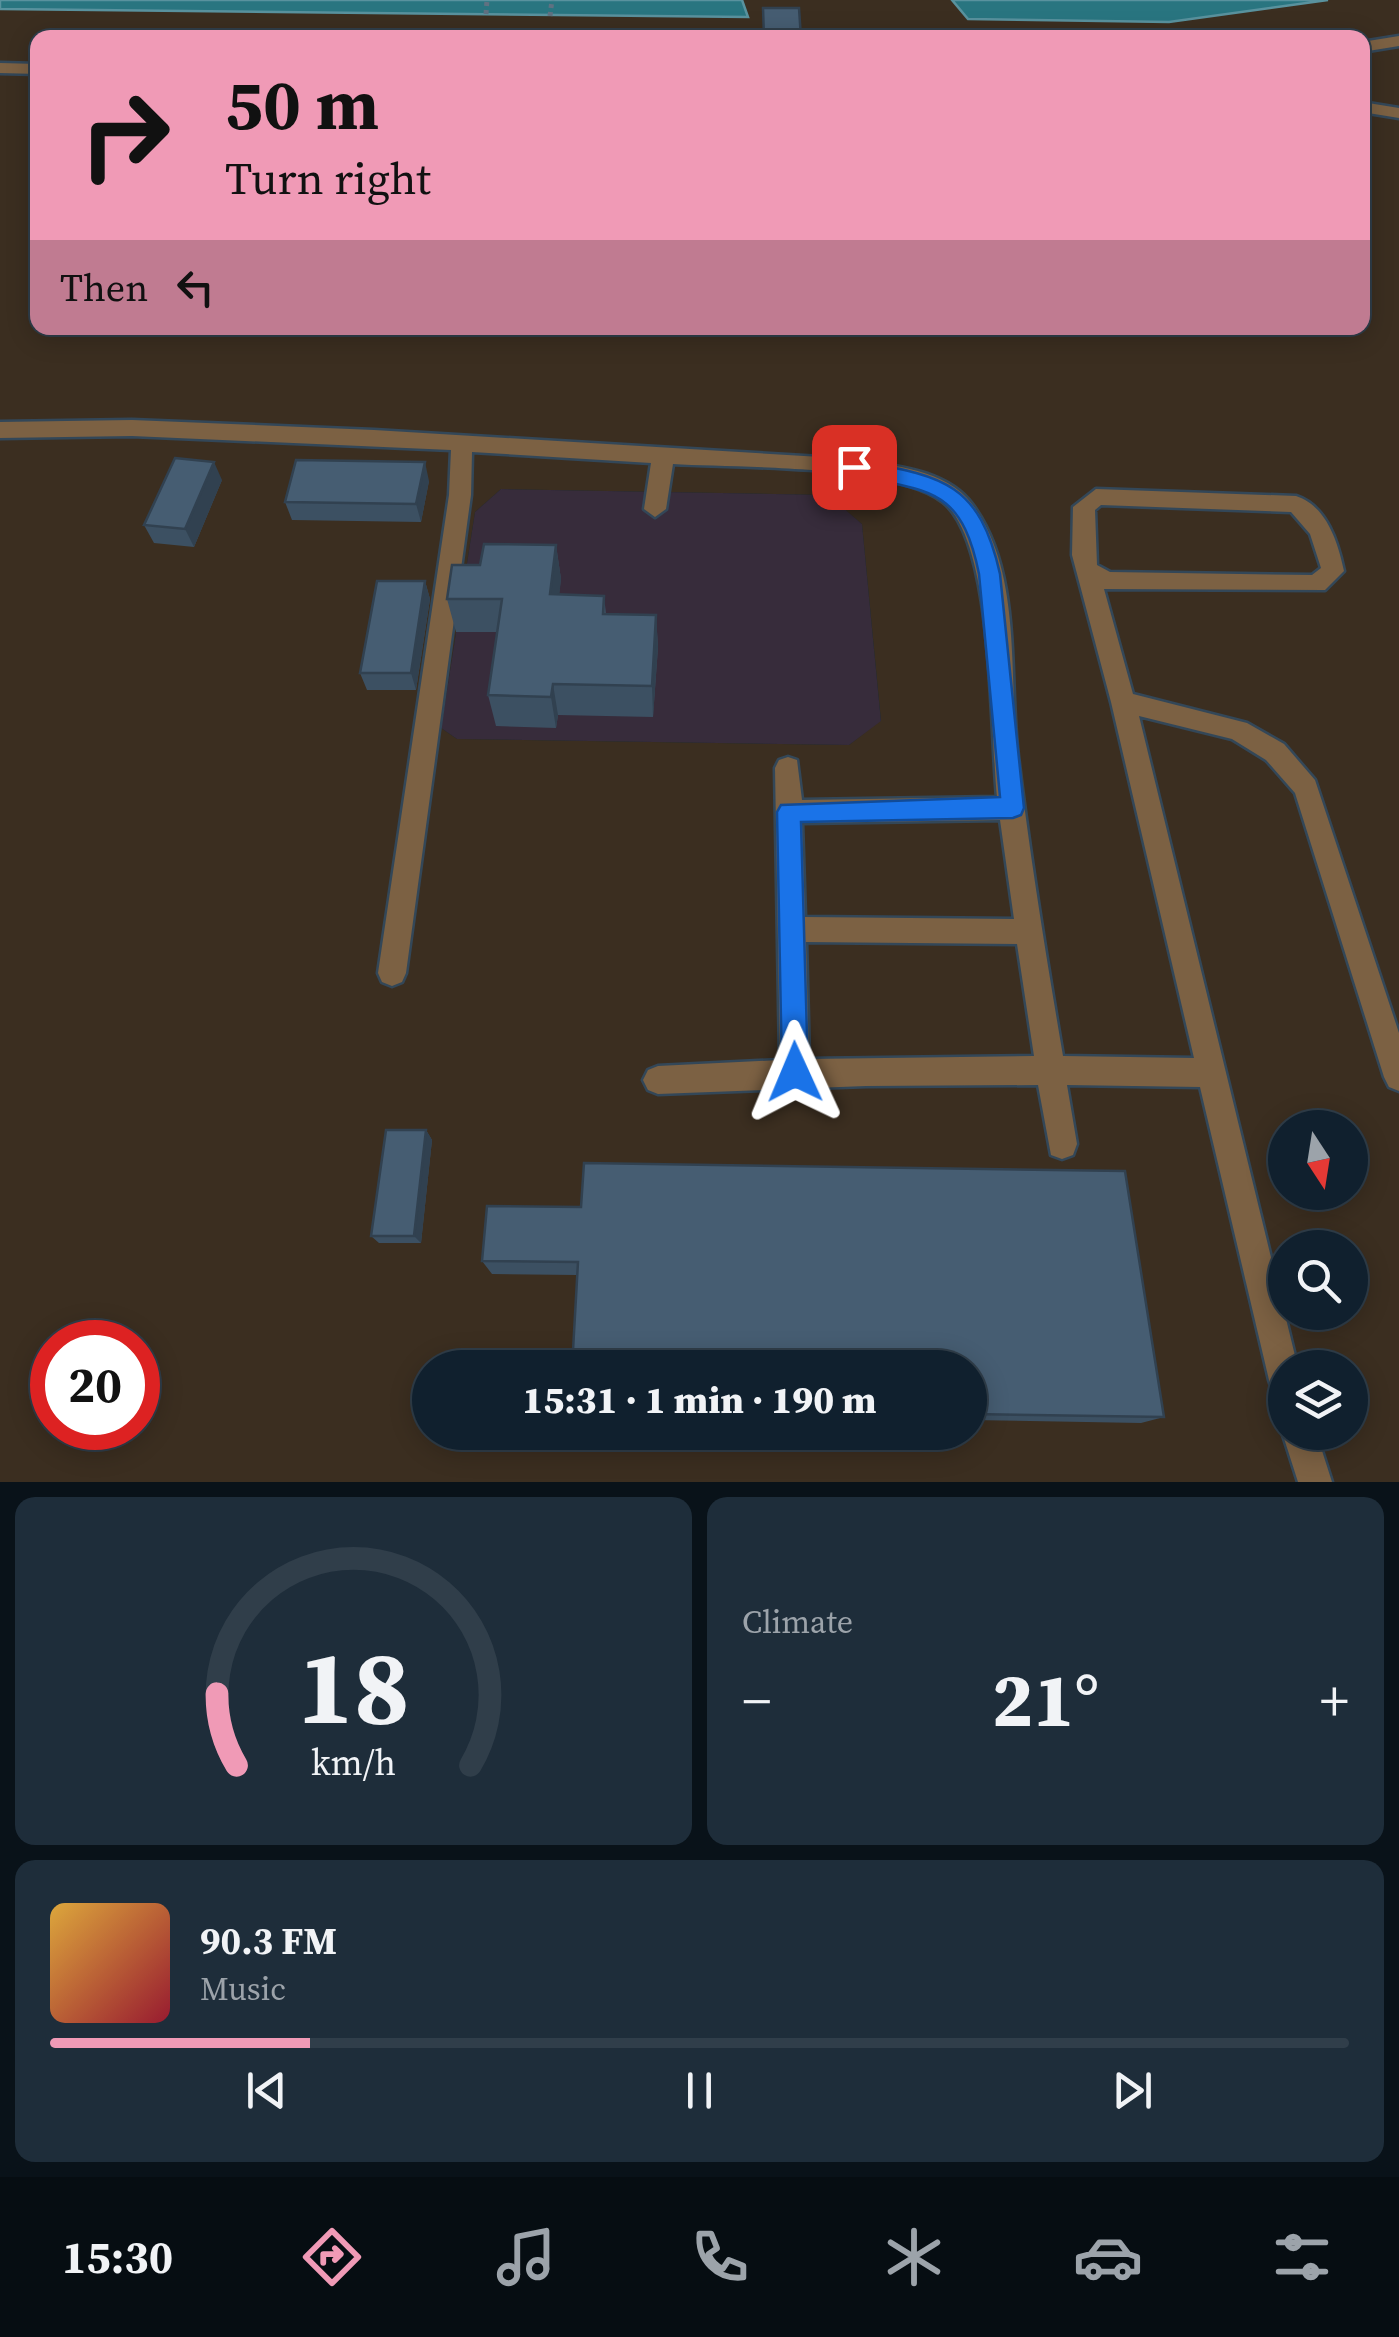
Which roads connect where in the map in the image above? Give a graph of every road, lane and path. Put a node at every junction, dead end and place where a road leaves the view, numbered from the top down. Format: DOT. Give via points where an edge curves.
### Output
graph roads {
  1 [pos="488,0"];
  2 [pos="552,0"];
  3 [pos="486,14"];
  4 [pos="550,16"];
  5 [pos="1399,41"];
  6 [pos="1370,46"];
  7 [pos="0,68"];
  8 [pos="30,69"];
  9 [pos="1370,108"];
  10 [pos="1399,113"];
  11 [pos="0,430"];
  12 [pos="462,444"];
  13 [pos="663,458"];
  14 [pos="655,509"];
  15 [pos="1090,571"];
  16 [pos="1123,702"];
  17 [pos="788,768"];
  18 [pos="1013,808"];
  19 [pos="789,812"];
  20 [pos="792,929"];
  21 [pos="1031,932"];
  22 [pos="392,973"];
  23 [pos="1050,1068"];
  24 [pos="795,1072"];
  25 [pos="1214,1073"];
  26 [pos="1399,1077"];
  27 [pos="658,1080"];
  28 [pos="1062,1144"];
  29 [pos="1278,1350"];
  30 [pos="1305,1450"];
  31 [pos="1315,1482"];
  1 -- 3 [label="path"];
  2 -- 4 [label="path"];
  5 -- 6 [label="street"];
  7 -- 8 [label="street"];
  9 -- 10 [label="street"];
  11 -- 12 [label="street" via="132,428"];
  12 -- 13 [label="street"];
  12 -- 22 [label="street"];
  13 -- 14 [label="street"];
  13 -- 18 [label="street" via="854,467 922,480 953,495 982,536 990,574"];
  15 -- 15 [label="street" via="1083,554 1084,507 1096,497 1296,504 1315,518 1333,571 1317,584 1106,581"];
  15 -- 16 [label="street"];
  16 -- 25 [label="street"];
  16 -- 26 [label="street" via="1238,730 1275,752 1306,788"];
  17 -- 19 [label="street"];
  18 -- 19 [label="street"];
  18 -- 21 [label="street"];
  19 -- 20 [label="street"];
  20 -- 21 [label="street"];
  20 -- 24 [label="street"];
  21 -- 23 [label="street"];
  23 -- 24 [label="street"];
  23 -- 25 [label="street"];
  23 -- 28 [label="street"];
  24 -- 27 [label="street"];
  25 -- 29 [label="street"];
  30 -- 31 [label="street"];
}
